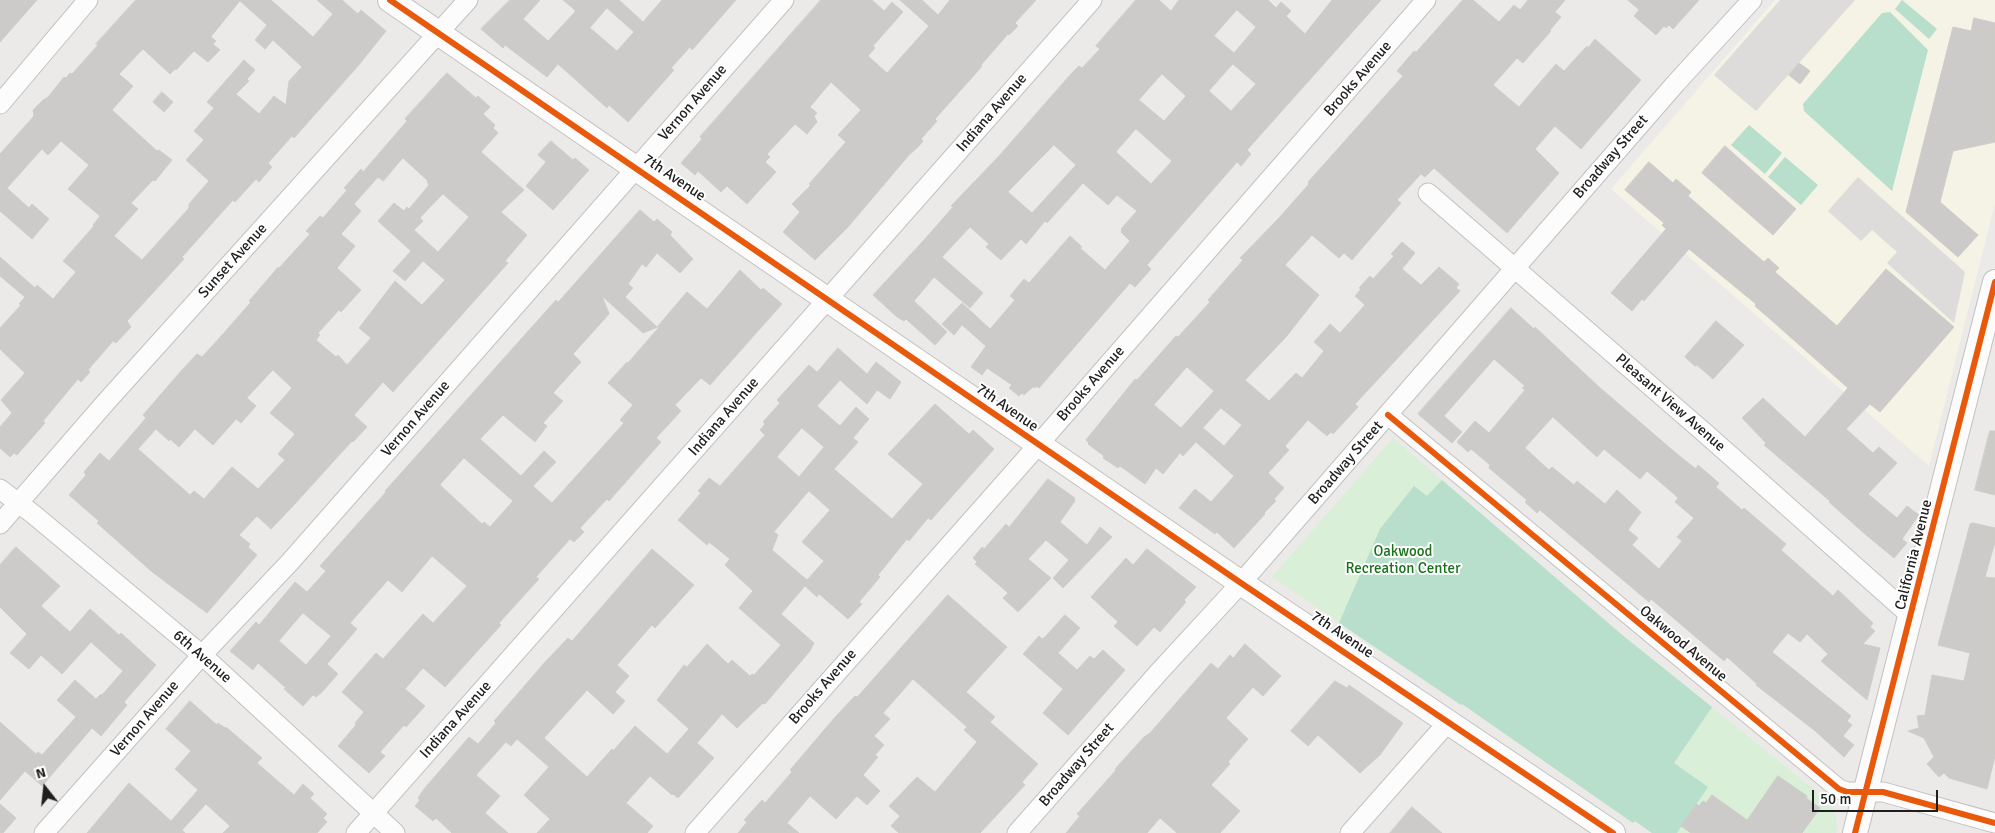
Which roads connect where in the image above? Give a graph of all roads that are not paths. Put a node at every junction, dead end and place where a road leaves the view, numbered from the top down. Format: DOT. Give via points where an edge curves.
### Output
graph roads {
  1 [pos="88,0"];
  2 [pos="390,0"];
  3 [pos="468,0"];
  4 [pos="784,0"];
  5 [pos="1092,0"];
  6 [pos="1426,0"];
  7 [pos="1752,0"];
  8 [pos="438,34"];
  9 [pos="0,104"];
  10 [pos="636,168"];
  11 [pos="1428,193"];
  12 [pos="1514,268"];
  13 [pos="1994,287"];
  14 [pos="828,300"];
  15 [pos="1388,415"];
  16 [pos="1038,444"];
  17 [pos="0,489"];
  18 [pos="19,502"];
  19 [pos="0,524"];
  20 [pos="1241,583"];
  21 [pos="1911,616"];
  22 [pos="202,655"];
  23 [pos="1448,721"];
  24 [pos="1866,791"];
  25 [pos="373,813"];
  26 [pos="1995,823"];
  27 [pos="44,833"];
  28 [pos="356,833"];
  29 [pos="395,833"];
  30 [pos="695,833"];
  31 [pos="1017,833"];
  32 [pos="1350,833"];
  33 [pos="1613,833"];
  34 [pos="1855,833"];
  1 -- 9 [label="street"];
  2 -- 8 [label="street, 7th Avenue"];
  3 -- 8 [label="street, Sunset Avenue"];
  4 -- 10 [label="street, Vernon Avenue"];
  5 -- 14 [label="street, Indiana Avenue"];
  6 -- 16 [label="street, Brooks Avenue"];
  7 -- 12 [label="street, Broadway Street"];
  8 -- 10 [label="street, 7th Avenue"];
  8 -- 18 [label="street, Sunset Avenue"];
  10 -- 14 [label="street, 7th Avenue"];
  10 -- 22 [label="street, Vernon Avenue" via="290,562"];
  11 -- 12 [label="street, Pleasant View Avenue"];
  12 -- 15 [label="street, Broadway Street"];
  12 -- 21 [label="street, Pleasant View Avenue"];
  13 -- 21 [label="street, California Avenue"];
  14 -- 16 [label="street, 7th Avenue"];
  14 -- 25 [label="street, Indiana Avenue"];
  15 -- 20 [label="street, Broadway Street"];
  15 -- 24 [label="street, Oakwood Avenue" via="1840,789"];
  16 -- 20 [label="street, 7th Avenue"];
  16 -- 30 [label="street, Brooks Avenue"];
  17 -- 18 [label="street, 6th Avenue"];
  18 -- 19 [label="street, Sunset Avenue"];
  18 -- 22 [label="street, 6th Avenue"];
  20 -- 23 [label="street, 7th Avenue"];
  20 -- 31 [label="street, Broadway Street"];
  21 -- 24 [label="street, California Avenue"];
  22 -- 25 [label="street, 6th Avenue"];
  22 -- 27 [label="street, Vernon Avenue"];
  23 -- 32 [label="street"];
  23 -- 33 [label="street, 7th Avenue"];
  24 -- 26 [label="street, Oakwood Avenue" via="1883,792"];
  24 -- 34 [label="street, California Avenue"];
  25 -- 28 [label="street, Indiana Avenue"];
  25 -- 29 [label="street, 6th Avenue"];
}
